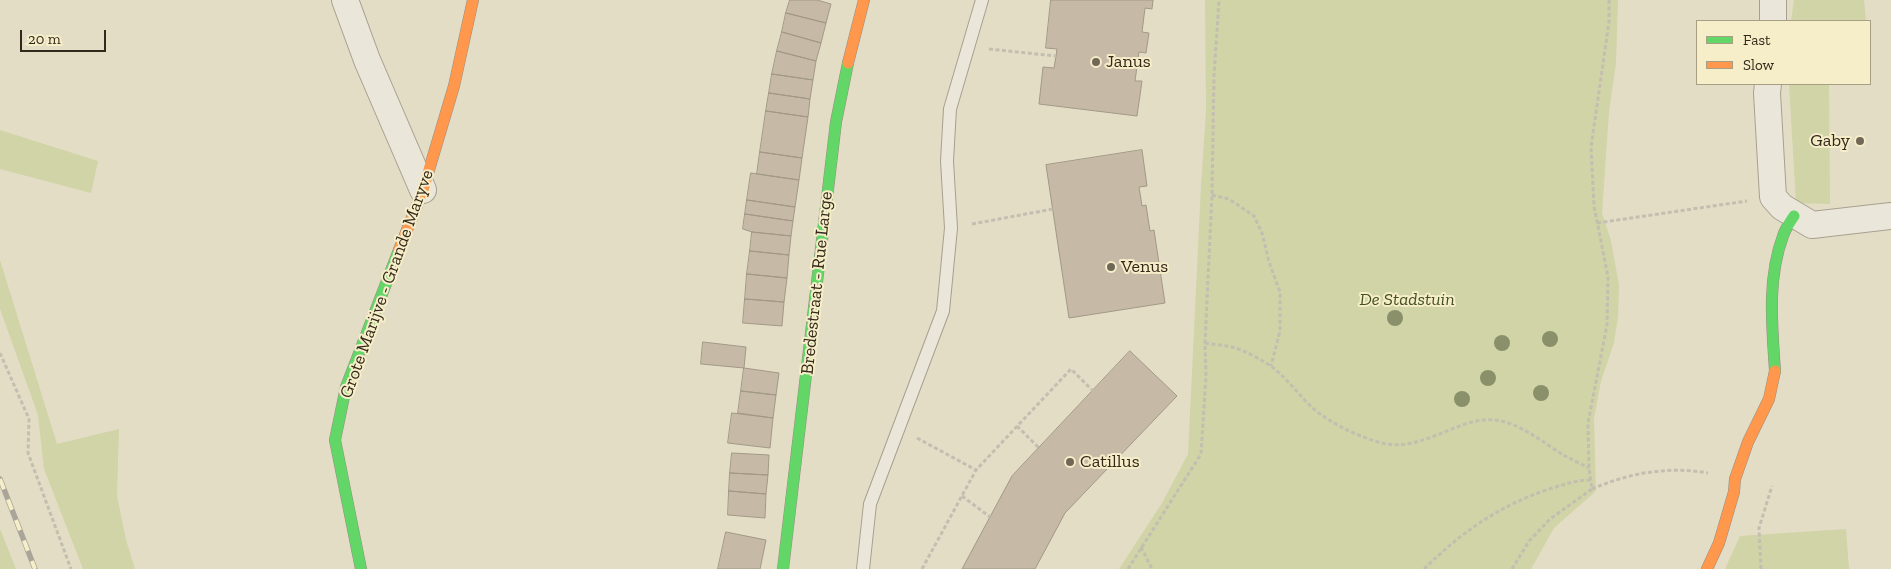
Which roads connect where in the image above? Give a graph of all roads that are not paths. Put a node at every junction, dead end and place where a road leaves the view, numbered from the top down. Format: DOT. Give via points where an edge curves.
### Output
graph roads {
  1 [pos="345,0"];
  2 [pos="473,0"];
  3 [pos="864,0"];
  4 [pos="982,0"];
  5 [pos="1773,0"];
  6 [pos="1773,20"];
  7 [pos="1768,85"];
  8 [pos="423,190"];
  9 [pos="1891,216"];
  10 [pos="1803,220"];
  11 [pos="361,569"];
  12 [pos="783,569"];
  13 [pos="862,569"];
  14 [pos="1707,569"];
  1 -- 8 [label="street"];
  2 -- 8 [label="street, Grote Marijve - Grande Maryve" via="454,86"];
  3 -- 12 [label="street, Bredestraat - Rue Large" via="836,122"];
  4 -- 13 [label="lane" via="950,109 947,161 951,228 943,311 870,504"];
  5 -- 6 [label="street"];
  7 -- 10 [label="street" via="1773,197"];
  8 -- 11 [label="street, Grote Marijve - Grande Maryve" via="346,387 335,440"];
  9 -- 10 [label="street"];
  10 -- 14 [label="street" via="1783,235 1775,266 1771,318 1775,371 1769,399 1748,442 1719,543"];
}
